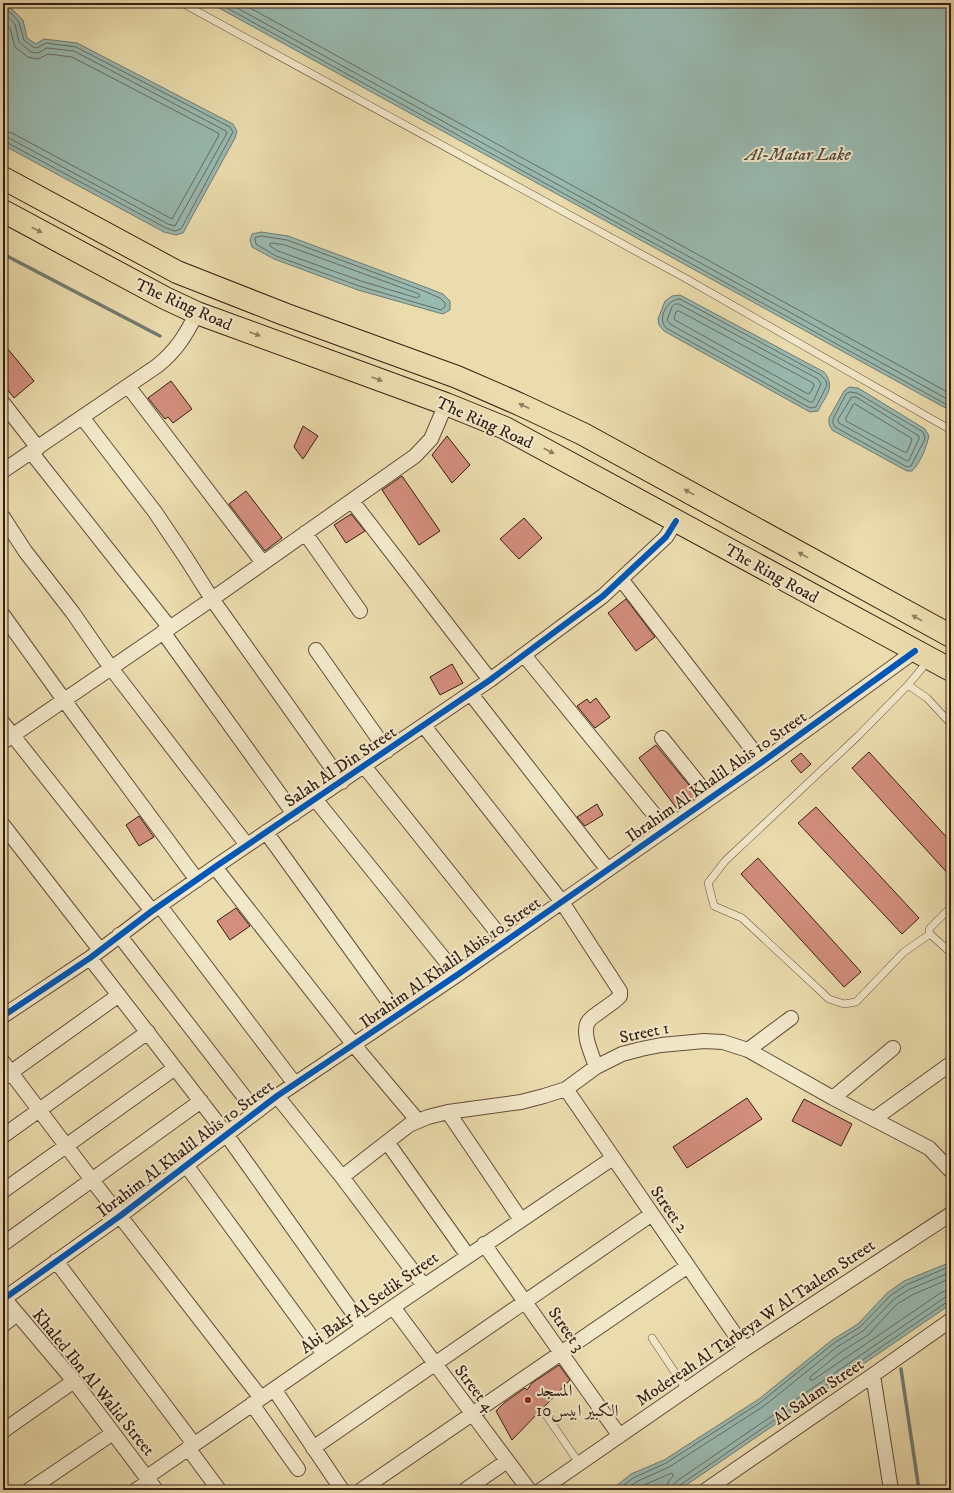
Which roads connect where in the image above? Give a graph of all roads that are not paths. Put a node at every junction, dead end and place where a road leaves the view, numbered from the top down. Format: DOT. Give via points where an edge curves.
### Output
graph roads {
  1 [pos="182,3"];
  2 [pos="3,178"];
  3 [pos="3,211"];
  4 [pos="197,313"];
  5 [pos="128,386"];
  6 [pos="3,403"];
  7 [pos="446,404"];
  8 [pos="82,418"];
  9 [pos="951,430"];
  10 [pos="34,450"];
  11 [pos="3,471"];
  12 [pos="352,501"];
  13 [pos="3,517"];
  14 [pos="676,521"];
  15 [pos="305,533"];
  16 [pos="263,563"];
  17 [pos="621,579"];
  18 [pos="212,599"];
  19 [pos="360,611"];
  20 [pos="4,617"];
  21 [pos="166,630"];
  22 [pos="951,636"];
  23 [pos="316,650"];
  24 [pos="524,655"];
  25 [pos="922,655"];
  26 [pos="111,668"];
  27 [pos="951,670"];
  28 [pos="490,680"];
  29 [pos="908,685"];
  30 [pos="471,694"];
  31 [pos="64,700"];
  32 [pos="3,723"];
  33 [pos="951,724"];
  34 [pos="424,726"];
  35 [pos="662,738"];
  36 [pos="8,739"];
  37 [pos="387,751"];
  38 [pos="762,762"];
  39 [pos="364,766"];
  40 [pos="342,782"];
  41 [pos="710,798"];
  42 [pos="315,799"];
  43 [pos="294,814"];
  44 [pos="3,824"];
  45 [pos="666,829"];
  46 [pos="266,832"];
  47 [pos="247,845"];
  48 [pos="215,867"];
  49 [pos="608,870"];
  50 [pos="197,880"];
  51 [pos="562,902"];
  52 [pos="951,907"];
  53 [pos="156,908"];
  54 [pos="930,934"];
  55 [pos="119,935"];
  56 [pos="505,942"];
  57 [pos="951,953"];
  58 [pos="95,954"];
  59 [pos="457,975"];
  60 [pos="119,995"];
  61 [pos="3,1016"];
  62 [pos="398,1016"];
  63 [pos="791,1018"];
  64 [pos="148,1032"];
  65 [pos="354,1045"];
  66 [pos="893,1048"];
  67 [pos="748,1050"];
  68 [pos="950,1065"];
  69 [pos="596,1066"];
  70 [pos="175,1068"];
  71 [pos="6,1071"];
  72 [pos="295,1084"];
  73 [pos="566,1089"];
  74 [pos="277,1096"];
  75 [pos="833,1098"];
  76 [pos="201,1101"];
  77 [pos="40,1111"];
  78 [pos="256,1112"];
  79 [pos="448,1112"];
  80 [pos="874,1119"];
  81 [pos="418,1121"];
  82 [pos="226,1134"];
  83 [pos="3,1136"];
  84 [pos="387,1142"];
  85 [pos="67,1146"];
  86 [pos="613,1158"];
  87 [pos="186,1165"];
  88 [pos="951,1171"];
  89 [pos="342,1177"];
  90 [pos="92,1180"];
  91 [pos="3,1191"];
  92 [pos="652,1214"];
  93 [pos="951,1214"];
  94 [pos="120,1216"];
  95 [pos="521,1220"];
  96 [pos="3,1244"];
  97 [pos="484,1244"];
  98 [pos="468,1256"];
  99 [pos="56,1261"];
  100 [pos="688,1266"];
  101 [pos="424,1286"];
  102 [pos="4,1298"];
  103 [pos="525,1302"];
  104 [pos="393,1307"];
  105 [pos="17,1314"];
  106 [pos="951,1320"];
  107 [pos="3,1325"];
  108 [pos="363,1327"];
  109 [pos="652,1338"];
  110 [pos="745,1349"];
  111 [pos="561,1353"];
  112 [pos="324,1354"];
  113 [pos="435,1364"];
  114 [pos="873,1375"];
  115 [pos="74,1381"];
  116 [pos="274,1389"];
  117 [pos="686,1389"];
  118 [pos="256,1401"];
  119 [pos="472,1414"];
  120 [pos="546,1415"];
  121 [pos="3,1431"];
  122 [pos="113,1433"];
  123 [pos="619,1436"];
  124 [pos="191,1446"];
  125 [pos="313,1448"];
  126 [pos="507,1461"];
  127 [pos="579,1463"];
  128 [pos="298,1469"];
  129 [pos="151,1483"];
  130 [pos="29,1490"];
  131 [pos="136,1490"];
  132 [pos="219,1490"];
  133 [pos="342,1490"];
  134 [pos="361,1490"];
  135 [pos="465,1490"];
  136 [pos="529,1490"];
  137 [pos="542,1490"];
  138 [pos="706,1490"];
  139 [pos="891,1490"];
  1 -- 9 [label="lane" via="685,278"];
  22 -- 2 [label="main road, The Ring Road, one-way" via="583,434 456,377 178,272"];
  3 -- 4 [label="main road, The Ring Road, one-way"];
  4 -- 5 [label="street" via="184,338 167,358"];
  4 -- 7 [label="main road, The Ring Road, one-way"];
  5 -- 8 [label="street"];
  5 -- 16 [label="street"];
  6 -- 10 [label="street"];
  7 -- 12 [label="street" via="431,439 422,449"];
  7 -- 14 [label="main road, The Ring Road, one-way" via="505,428"];
  8 -- 10 [label="street"];
  8 -- 18 [label="street" via="155,512"];
  10 -- 11 [label="street"];
  10 -- 21 [label="street"];
  12 -- 15 [label="street"];
  12 -- 28 [label="street"];
  13 -- 26 [label="street" via="25,552 73,613"];
  14 -- 17 [label="street, Salah Al Din Street" via="666,537"];
  14 -- 25 [label="main road, The Ring Road"];
  15 -- 16 [label="street"];
  15 -- 19 [label="street"];
  16 -- 18 [label="street"];
  17 -- 24 [label="street, Salah Al Din Street" via="583,612"];
  17 -- 38 [label="street"];
  18 -- 21 [label="street"];
  18 -- 40 [label="street"];
  20 -- 31 [label="street"];
  21 -- 26 [label="street"];
  21 -- 43 [label="street"];
  23 -- 37 [label="street"];
  24 -- 28 [label="street, Salah Al Din Street"];
  24 -- 45 [label="street"];
  25 -- 27 [label="main road, The Ring Road"];
  25 -- 29 [label="lane"];
  25 -- 38 [label="street, Ibrahim Al Khalil Abis 10 Street"];
  26 -- 31 [label="street"];
  26 -- 47 [label="street"];
  28 -- 30 [label="street, Salah Al Din Street"];
  29 -- 33 [label="lane" via="927,698"];
  29 -- 54 [label="lane" via="858,736 725,861 708,883 714,906 742,918 830,999 844,1004 856,1002 904,952"];
  30 -- 34 [label="street, Salah Al Din Street"];
  30 -- 49 [label="street"];
  31 -- 36 [label="street"];
  31 -- 50 [label="street"];
  32 -- 36 [label="street"];
  34 -- 37 [label="street, Salah Al Din Street"];
  34 -- 51 [label="street"];
  35 -- 41 [label="street"];
  36 -- 53 [label="street"];
  37 -- 39 [label="street, Salah Al Din Street"];
  38 -- 41 [label="street, Ibrahim Al Khalil Abis 10 Street"];
  39 -- 40 [label="street, Salah Al Din Street"];
  39 -- 56 [label="street"];
  40 -- 42 [label="street, Salah Al Din Street"];
  41 -- 45 [label="street, Ibrahim Al Khalil Abis 10 Street"];
  42 -- 43 [label="street, Salah Al Din Street"];
  42 -- 59 [label="street"];
  43 -- 46 [label="street, Salah Al Din Street"];
  44 -- 58 [label="street"];
  45 -- 49 [label="street, Ibrahim Al Khalil Abis 10 Street"];
  46 -- 47 [label="street, Salah Al Din Street"];
  46 -- 62 [label="street"];
  47 -- 48 [label="street, Salah Al Din Street"];
  48 -- 50 [label="street, Salah Al Din Street"];
  48 -- 65 [label="street"];
  49 -- 51 [label="street, Ibrahim Al Khalil Abis 10 Street"];
  50 -- 53 [label="street, Salah Al Din Street"];
  51 -- 56 [label="street, Ibrahim Al Khalil Abis 10 Street"];
  51 -- 69 [label="street" via="620,991 617,1000 588,1023 586,1031"];
  52 -- 54 [label="lane" via="931,927"];
  53 -- 55 [label="street, Salah Al Din Street"];
  53 -- 72 [label="street"];
  54 -- 57 [label="lane"];
  55 -- 58 [label="street, Salah Al Din Street"];
  55 -- 78 [label="street"];
  56 -- 59 [label="street, Ibrahim Al Khalil Abis 10 Street"];
  58 -- 60 [label="street"];
  58 -- 61 [label="street, Salah Al Din Street"];
  59 -- 62 [label="street, Ibrahim Al Khalil Abis 10 Street"];
  60 -- 64 [label="street"];
  60 -- 71 [label="street"];
  62 -- 65 [label="street, Ibrahim Al Khalil Abis 10 Street"];
  63 -- 67 [label="street"];
  64 -- 70 [label="street"];
  64 -- 77 [label="street"];
  65 -- 72 [label="street, Ibrahim Al Khalil Abis 10 Street"];
  65 -- 81 [label="street"];
  66 -- 75 [label="street"];
  67 -- 69 [label="street, Street 1" via="723,1042 682,1043 622,1054"];
  67 -- 75 [label="street, Street 1"];
  68 -- 80 [label="street"];
  69 -- 73 [label="street, Street 1"];
  70 -- 76 [label="street"];
  70 -- 85 [label="street"];
  71 -- 77 [label="street"];
  72 -- 74 [label="street, Ibrahim Al Khalil Abis 10 Street"];
  73 -- 79 [label="street, Street 1" via="521,1102"];
  73 -- 86 [label="street, Street 2"];
  74 -- 78 [label="street, Ibrahim Al Khalil Abis 10 Street"];
  74 -- 89 [label="street"];
  75 -- 80 [label="street, Street 1"];
  76 -- 82 [label="street"];
  76 -- 90 [label="street"];
  77 -- 83 [label="street"];
  77 -- 85 [label="street"];
  78 -- 82 [label="street, Ibrahim Al Khalil Abis 10 Street"];
  79 -- 81 [label="street, Street 1"];
  79 -- 95 [label="street"];
  80 -- 88 [label="street, Street 1" via="929,1148"];
  81 -- 84 [label="street, Street 1"];
  82 -- 87 [label="street, Ibrahim Al Khalil Abis 10 Street"];
  82 -- 108 [label="street"];
  84 -- 89 [label="street, Street 1"];
  84 -- 98 [label="street"];
  85 -- 90 [label="street"];
  85 -- 91 [label="street"];
  86 -- 92 [label="street, Street 2"];
  86 -- 95 [label="street, Abi Bakr Al Sedik Street"];
  87 -- 94 [label="street, Ibrahim Al Khalil Abis 10 Street"];
  87 -- 112 [label="street"];
  89 -- 101 [label="street"];
  90 -- 94 [label="street"];
  90 -- 96 [label="street"];
  92 -- 100 [label="street, Street 2"];
  92 -- 103 [label="street"];
  93 -- 110 [label="street, Modereah Al Tarbeya W Al Taalem Street"];
  94 -- 99 [label="street, Ibrahim Al Khalil Abis 10 Street"];
  94 -- 118 [label="street"];
  95 -- 97 [label="street, Abi Bakr Al Sedik Street"];
  97 -- 98 [label="street, Abi Bakr Al Sedik Street"];
  97 -- 103 [label="street, Street 3"];
  98 -- 101 [label="street, Abi Bakr Al Sedik Street"];
  99 -- 102 [label="street, Ibrahim Al Khalil Abis 10 Street"];
  99 -- 124 [label="street"];
  100 -- 110 [label="street, Street 2"];
  100 -- 111 [label="street"];
  101 -- 104 [label="street, Abi Bakr Al Sedik Street"];
  102 -- 105 [label="street, Khaled Ibn Al Walid Street"];
  103 -- 111 [label="street, Street 3"];
  103 -- 113 [label="street"];
  104 -- 108 [label="street, Abi Bakr Al Sedik Street"];
  104 -- 113 [label="street, Street 4"];
  105 -- 107 [label="street"];
  105 -- 115 [label="street, Khaled Ibn Al Walid Street"];
  106 -- 114 [label="street, Al Salam Street"];
  108 -- 112 [label="street, Abi Bakr Al Sedik Street"];
  109 -- 117 [label="lane"];
  110 -- 117 [label="street, Modereah Al Tarbeya W Al Taalem Street"];
  111 -- 119 [label="street"];
  111 -- 123 [label="street, Street 3"];
  112 -- 116 [label="street, Abi Bakr Al Sedik Street"];
  113 -- 119 [label="street, Street 4"];
  113 -- 125 [label="street"];
  114 -- 138 [label="street, Al Salam Street"];
  114 -- 139 [label="street"];
  115 -- 121 [label="street"];
  115 -- 122 [label="street, Khaled Ibn Al Walid Street"];
  116 -- 118 [label="street, Abi Bakr Al Sedik Street"];
  116 -- 125 [label="street"];
  117 -- 123 [label="street, Modereah Al Tarbeya W Al Taalem Street"];
  118 -- 124 [label="street, Abi Bakr Al Sedik Street"];
  118 -- 128 [label="street"];
  119 -- 126 [label="street, Street 4"];
  119 -- 134 [label="street"];
  120 -- 127 [label="lane"];
  122 -- 129 [label="street, Khaled Ibn Al Walid Street"];
  122 -- 130 [label="street"];
  123 -- 127 [label="street, Modereah Al Tarbeya W Al Taalem Street"];
  124 -- 129 [label="street, Abi Bakr Al Sedik Street"];
  124 -- 132 [label="street"];
  125 -- 133 [label="street"];
  126 -- 135 [label="street"];
  126 -- 136 [label="street, Street 4"];
  127 -- 137 [label="street, Modereah Al Tarbeya W Al Taalem Street"];
  129 -- 131 [label="street, Abi Bakr Al Sedik Street"];
}
